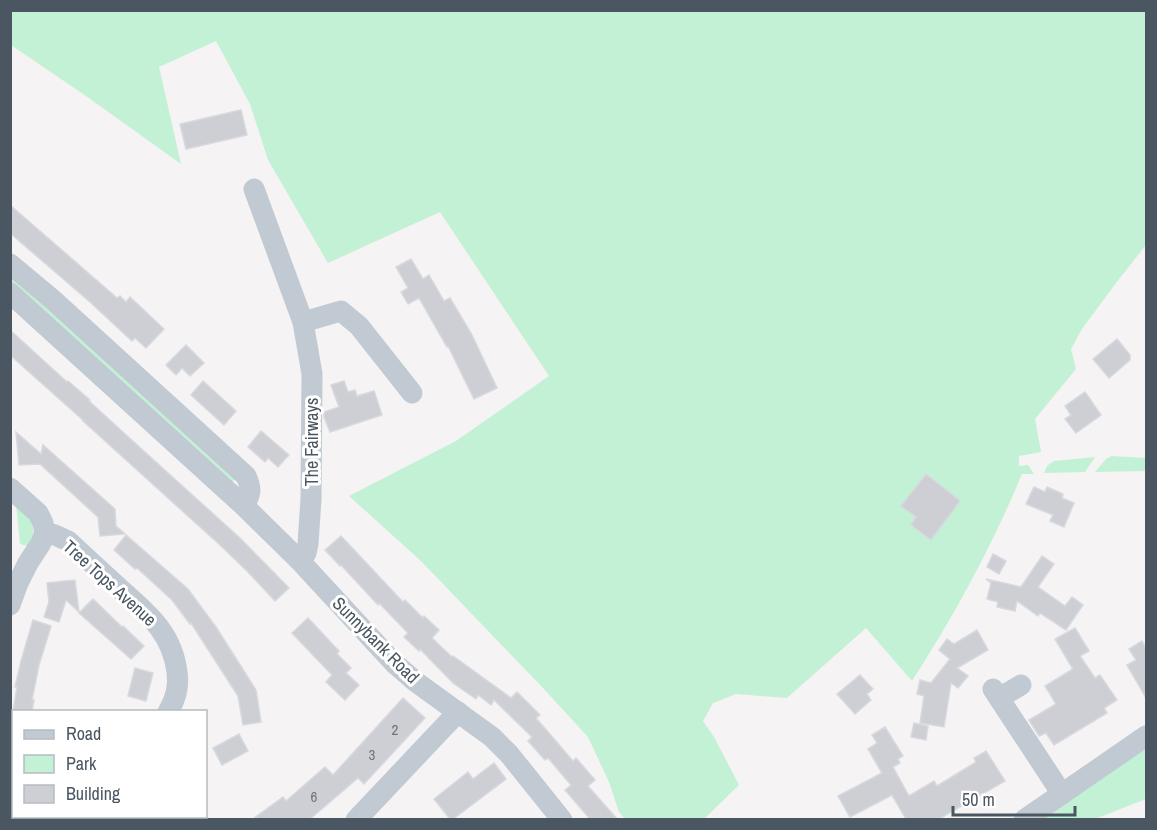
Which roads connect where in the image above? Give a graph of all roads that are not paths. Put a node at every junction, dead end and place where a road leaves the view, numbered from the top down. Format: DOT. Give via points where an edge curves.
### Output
graph roads {
  1 [pos="254,189"];
  2 [pos="10,264"];
  3 [pos="10,293"];
  4 [pos="303,322"];
  5 [pos="412,393"];
  6 [pos="10,488"];
  7 [pos="244,506"];
  8 [pos="45,532"];
  9 [pos="299,560"];
  10 [pos="10,605"];
  11 [pos="1021,685"];
  12 [pos="169,710"];
  13 [pos="458,712"];
  14 [pos="1146,736"];
  15 [pos="1062,794"];
  16 [pos="356,819"];
  17 [pos="562,819"];
  18 [pos="1024,819"];
  1 -- 4 [label="street, The Fairways"];
  2 -- 7 [label="street" via="246,476 251,486"];
  3 -- 7 [label="street, Sunnybank Road"];
  4 -- 5 [label="street" via="341,311 359,326"];
  4 -- 9 [label="street, The Fairways" via="312,374 311,499 308,544"];
  6 -- 8 [label="street" via="38,513"];
  7 -- 9 [label="street, Sunnybank Road"];
  8 -- 10 [label="street"];
  8 -- 12 [label="street, Tree Tops Avenue" via="68,541 151,617 165,635 175,656 178,683"];
  9 -- 13 [label="street, Sunnybank Road" via="394,663"];
  11 -- 15 [label="street" via="996,694"];
  13 -- 16 [label="street"];
  13 -- 17 [label="street, Sunnybank Road" via="509,754"];
  14 -- 15 [label="street"];
  15 -- 18 [label="street"];
}
